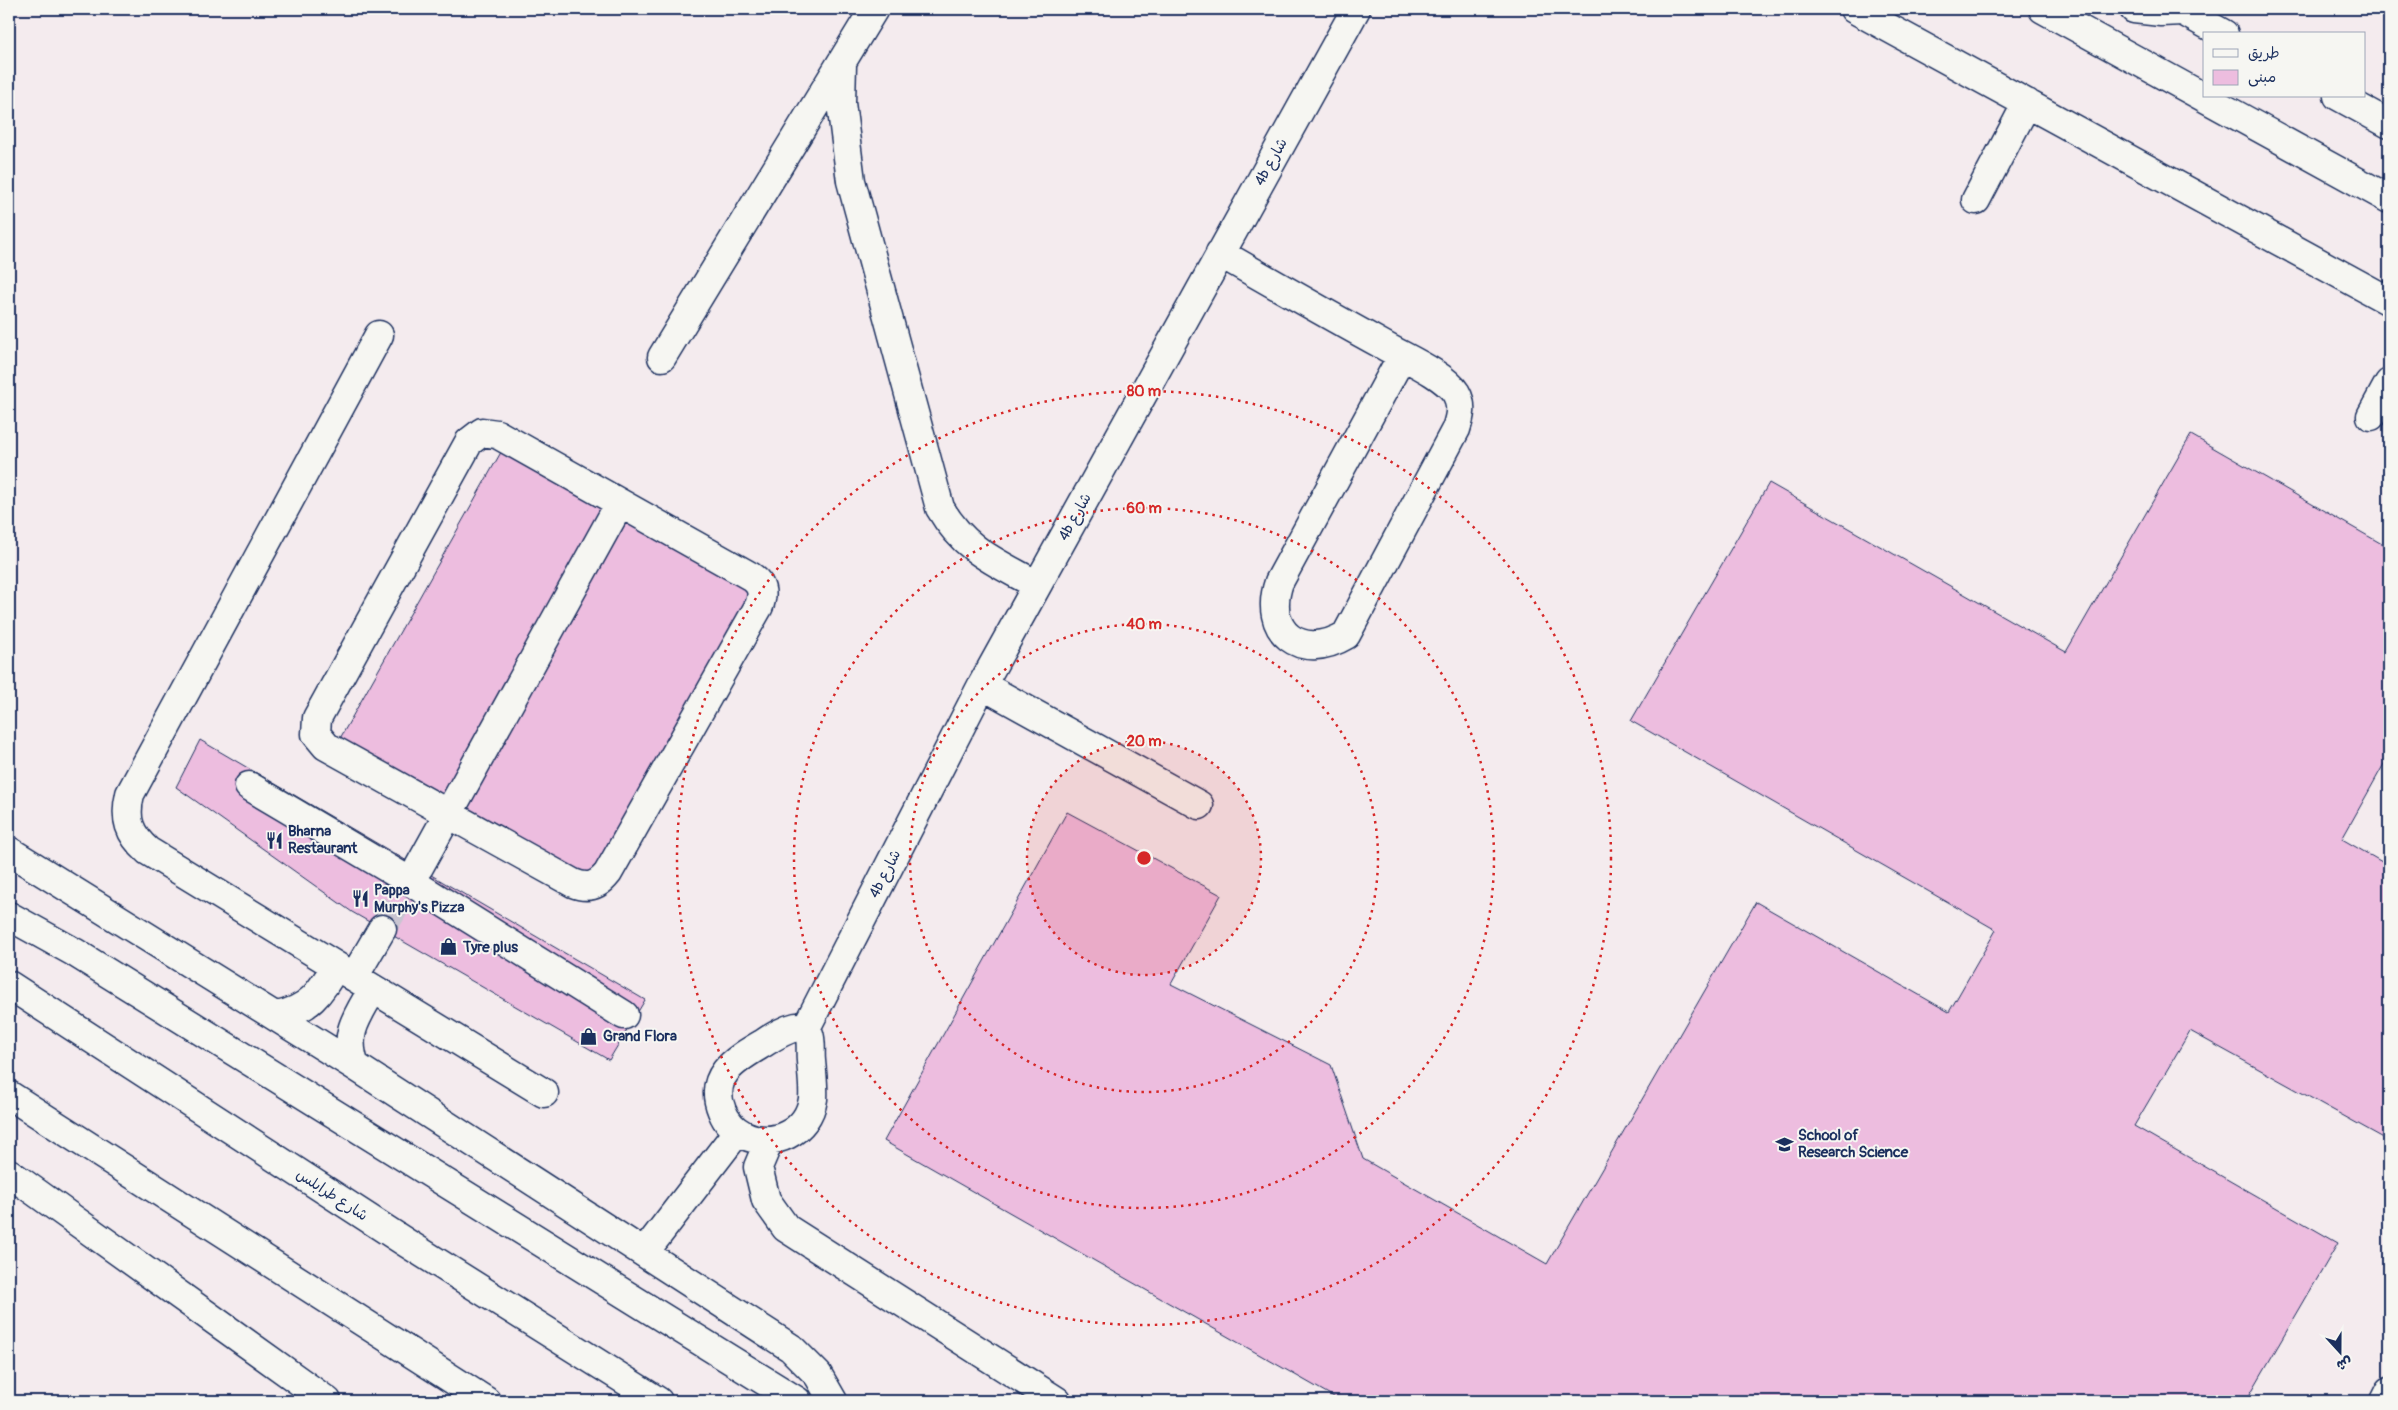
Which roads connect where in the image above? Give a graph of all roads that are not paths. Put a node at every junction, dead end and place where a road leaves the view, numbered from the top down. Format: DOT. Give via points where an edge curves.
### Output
graph roads {
  1 [pos="874,9"];
  2 [pos="1356,9"];
  3 [pos="1854,9"];
  4 [pos="2044,9"];
  5 [pos="2134,9"];
  6 [pos="2181,10"];
  7 [pos="2220,32"];
  8 [pos="842,64"];
  9 [pos="2203,97"];
  10 [pos="2206,98"];
  11 [pos="2342,98"];
  12 [pos="2028,104"];
  13 [pos="2389,124"];
  14 [pos="2389,199"];
  15 [pos="1976,200"];
  16 [pos="1220,253"];
  17 [pos="2389,301"];
  18 [pos="380,335"];
  19 [pos="1402,356"];
  20 [pos="662,357"];
  21 [pos="2389,383"];
  22 [pos="2371,416"];
  23 [pos="620,503"];
  24 [pos="1037,585"];
  25 [pos="982,685"];
  26 [pos="249,786"];
  27 [pos="1199,805"];
  28 [pos="449,814"];
  29 [pos="9,851"];
  30 [pos="419,867"];
  31 [pos="9,916"];
  32 [pos="382,929"];
  33 [pos="354,978"];
  34 [pos="9,985"];
  35 [pos="624,1015"];
  36 [pos="276,1016"];
  37 [pos="805,1030"];
  38 [pos="355,1066"];
  39 [pos="544,1093"];
  40 [pos="9,1095"];
  41 [pos="737,1132"];
  42 [pos="769,1141"];
  43 [pos="9,1173"];
  44 [pos="644,1253"];
  45 [pos="2389,1391"];
  46 [pos="327,1401"];
  47 [pos="486,1401"];
  48 [pos="658,1401"];
  49 [pos="797,1401"];
  50 [pos="833,1401"];
  51 [pos="1057,1401"];
  52 [pos="2384,1401"];
  1 -- 8 [label="main road"];
  2 -- 16 [label="main road, 4b شارع"];
  3 -- 12 [label="main road"];
  4 -- 9 [label="main road"];
  5 -- 6 [label="main road"];
  6 -- 7 [label="main road"];
  8 -- 20 [label="main road"];
  8 -- 24 [label="main road" via="842,113 851,182 940,508 968,545"];
  10 -- 14 [label="main road"];
  11 -- 13 [label="main road"];
  12 -- 15 [label="main road"];
  12 -- 17 [label="main road"];
  16 -- 19 [label="main road"];
  16 -- 24 [label="main road, 4b شارع"];
  18 -- 33 [label="main road" via="130,794 127,810 128,826 148,851"];
  19 -- 19 [label="main road" via="1449,384 1457,394 1460,418 1346,635 1331,644 1314,646 1297,642 1283,632 1275,616 1274,599 1279,582"];
  21 -- 22 [label="main road"];
  23 -- 28 [label="main road"];
  23 -- 28 [label="main road" via="490,432 474,436 464,450 315,725 316,734 326,746"];
  23 -- 28 [label="main road" via="757,581 762,589 759,606 601,881 583,887 573,883"];
  24 -- 25 [label="main road, 4b شارع"];
  25 -- 27 [label="main road"];
  25 -- 37 [label="main road, 4b شارع"];
  26 -- 35 [label="main road"];
  28 -- 30 [label="main road"];
  29 -- 36 [label="main road"];
  31 -- 49 [label="main road" via="74,952"];
  32 -- 33 [label="main road"];
  33 -- 36 [label="main road" via="320,991 308,1004 293,1012"];
  33 -- 38 [label="main road" via="349,1050"];
  33 -- 39 [label="main road"];
  34 -- 48 [label="main road, شارع طرابلس" via="405,1242"];
  36 -- 38 [label="main road"];
  37 -- 41 [label="main road" via="796,1027 785,1030 735,1060 723,1073 718,1088 719,1105"];
  37 -- 42 [label="main road" via="811,1044 813,1099 799,1128 785,1137"];
  38 -- 44 [label="main road"];
  40 -- 47 [label="main road"];
  41 -- 42 [label="main road" via="753,1140"];
  41 -- 44 [label="main road"];
  42 -- 51 [label="main road" via="758,1167 766,1200 786,1228"];
  43 -- 46 [label="main road"];
  44 -- 50 [label="main road" via="791,1348 818,1375"];
  45 -- 52 [label="main road"];
}
